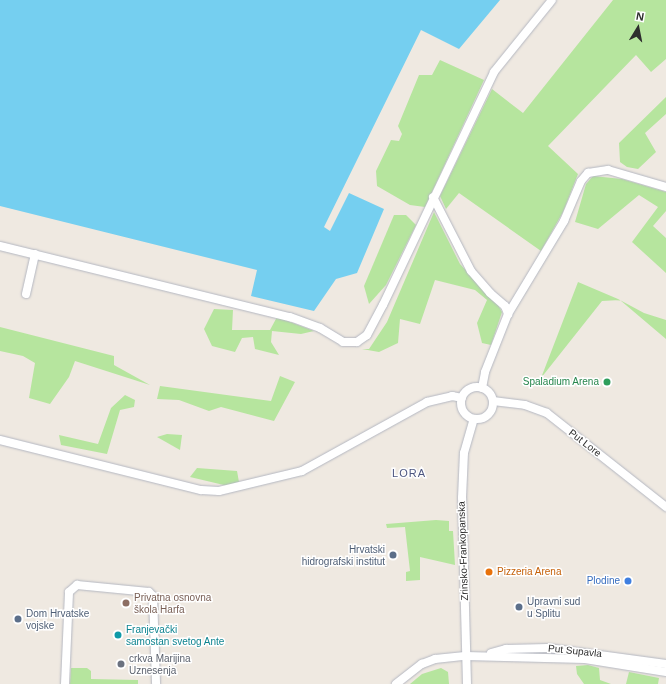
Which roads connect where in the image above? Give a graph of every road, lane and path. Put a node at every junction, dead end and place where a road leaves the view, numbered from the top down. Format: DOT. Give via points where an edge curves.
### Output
graph roads {
  1 [pos="552,0"];
  2 [pos="666,187"];
  3 [pos="433,197"];
  4 [pos="0,246"];
  5 [pos="35,254"];
  6 [pos="26,294"];
  7 [pos="508,314"];
  8 [pos="482,388"];
  9 [pos="462,398"];
  10 [pos="493,401"];
  11 [pos="474,419"];
  12 [pos="0,440"];
  13 [pos="666,508"];
  14 [pos="484,655"];
  15 [pos="465,656"];
  16 [pos="666,664"];
  17 [pos="666,672"];
  18 [pos="65,684"];
  19 [pos="156,684"];
  20 [pos="396,684"];
  21 [pos="466,684"];
  1 -- 3 [label="street" via="494,72"];
  2 -- 7 [label="street" via="608,170 588,173 581,181 564,221"];
  3 -- 5 [label="street" via="380,311 367,335 357,342 343,342 320,328 290,317"];
  3 -- 7 [label="street" via="472,271 505,306"];
  4 -- 5 [label="street"];
  5 -- 6 [label="street"];
  7 -- 8 [label="street" via="485,372"];
  8 -- 9 [label="street" via="472,388"];
  8 -- 10 [label="street" via="490,393"];
  9 -- 11 [label="street" via="462,409"];
  9 -- 12 [label="street" via="452,396 427,402 302,471 219,491 201,490"];
  10 -- 11 [label="street" via="488,415"];
  10 -- 13 [label="street, Put Lore" via="525,405 547,413"];
  11 -- 15 [label="street, Zrinsko-Frankopanska" via="464,453 462,498"];
  14 -- 15 [label="street, Put Supavla"];
  14 -- 16 [label="street, Put Supavla" via="506,649 548,648"];
  14 -- 17 [label="street, Put Supavla" via="585,659"];
  15 -- 20 [label="street, Put Supavla" via="431,660 410,671"];
  15 -- 21 [label="street, Zrinsko-Frankopanska"];
  18 -- 19 [label="street" via="69,592 77,585 149,592 154,596"];
}
